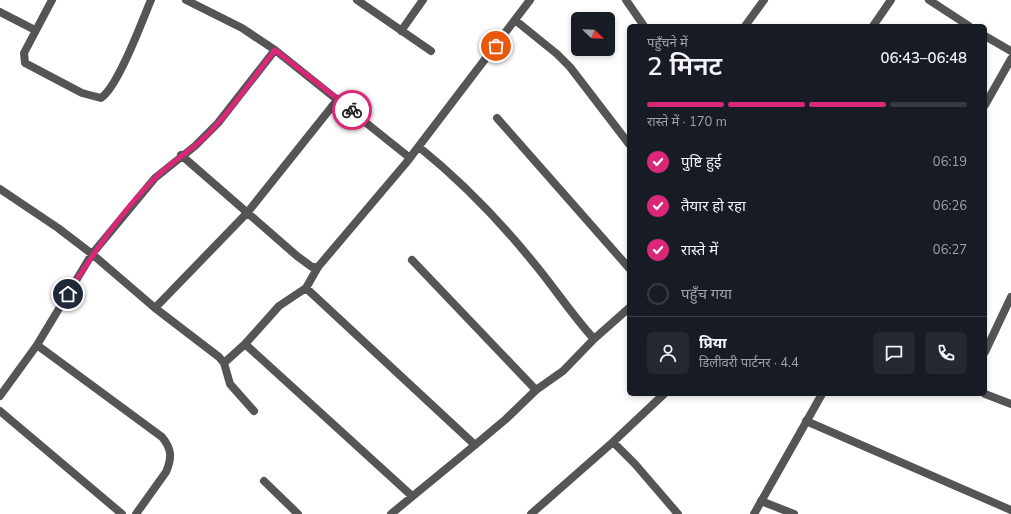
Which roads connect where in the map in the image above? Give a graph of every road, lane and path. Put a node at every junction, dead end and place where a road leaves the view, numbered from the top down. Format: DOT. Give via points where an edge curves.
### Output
graph roads {
  1 [pos="52,0"];
  2 [pos="152,0"];
  3 [pos="186,0"];
  4 [pos="357,0"];
  5 [pos="424,0"];
  6 [pos="530,0"];
  7 [pos="626,0"];
  8 [pos="764,0"];
  9 [pos="891,0"];
  10 [pos="929,0"];
  11 [pos="0,12"];
  12 [pos="515,20"];
  13 [pos="643,24"];
  14 [pos="746,24"];
  15 [pos="873,24"];
  16 [pos="966,24"];
  17 [pos="35,30"];
  18 [pos="401,31"];
  19 [pos="987,37"];
  20 [pos="275,50"];
  21 [pos="431,51"];
  22 [pos="1011,51"];
  23 [pos="1011,59"];
  24 [pos="338,99"];
  25 [pos="987,101"];
  26 [pos="497,118"];
  27 [pos="627,141"];
  28 [pos="419,147"];
  29 [pos="181,155"];
  30 [pos="410,158"];
  31 [pos="0,189"];
  32 [pos="246,213"];
  33 [pos="92,254"];
  34 [pos="412,260"];
  35 [pos="627,266"];
  36 [pos="318,267"];
  37 [pos="306,288"];
  38 [pos="1011,297"];
  39 [pos="156,308"];
  40 [pos="627,310"];
  41 [pos="594,339"];
  42 [pos="37,344"];
  43 [pos="245,344"];
  44 [pos="987,348"];
  45 [pos="224,363"];
  46 [pos="536,390"];
  47 [pos="987,395"];
  48 [pos="0,396"];
  49 [pos="662,396"];
  50 [pos="821,396"];
  51 [pos="1011,404"];
  52 [pos="0,411"];
  53 [pos="254,411"];
  54 [pos="806,421"];
  55 [pos="613,442"];
  56 [pos="475,445"];
  57 [pos="264,481"];
  58 [pos="412,496"];
  59 [pos="761,501"];
  60 [pos="1011,510"];
  61 [pos="122,514"];
  62 [pos="136,514"];
  63 [pos="298,514"];
  64 [pos="391,514"];
  65 [pos="531,514"];
  66 [pos="678,514"];
  67 [pos="754,514"];
  68 [pos="794,514"];
  1 -- 17 [label="street"];
  2 -- 17 [label="street" via="116,78 107,94 101,98 82,93 25,63 24,53"];
  3 -- 20 [label="street" via="242,28"];
  4 -- 18 [label="street"];
  5 -- 18 [label="street"];
  6 -- 12 [label="street"];
  7 -- 13 [label="street"];
  8 -- 14 [label="street"];
  9 -- 15 [label="street"];
  10 -- 16 [label="street"];
  11 -- 17 [label="street"];
  12 -- 27 [label="street" via="570,67"];
  12 -- 28 [label="street"];
  18 -- 21 [label="street"];
  19 -- 22 [label="street"];
  20 -- 24 [label="street"];
  20 -- 29 [label="street" via="218,124 195,146"];
  23 -- 25 [label="street"];
  24 -- 30 [label="street"];
  24 -- 32 [label="street"];
  26 -- 35 [label="street"];
  28 -- 30 [label="street"];
  28 -- 41 [label="street" via="448,170 487,211 532,261"];
  29 -- 32 [label="street"];
  29 -- 33 [label="street" via="144,190"];
  30 -- 36 [label="street"];
  31 -- 33 [label="street"];
  32 -- 36 [label="street" via="297,256 312,267"];
  32 -- 39 [label="street"];
  33 -- 39 [label="street"];
  33 -- 42 [label="street"];
  34 -- 46 [label="street"];
  36 -- 37 [label="street"];
  37 -- 43 [label="street" via="279,306"];
  37 -- 56 [label="street"];
  38 -- 44 [label="street"];
  39 -- 45 [label="street"];
  40 -- 41 [label="street"];
  41 -- 46 [label="street" via="563,370"];
  42 -- 48 [label="street"];
  42 -- 62 [label="street" via="162,437 168,445 171,452 167,468"];
  43 -- 45 [label="street"];
  43 -- 58 [label="street"];
  45 -- 53 [label="street" via="230,384"];
  46 -- 56 [label="street"];
  47 -- 51 [label="street"];
  49 -- 55 [label="street"];
  50 -- 54 [label="street"];
  52 -- 61 [label="street"];
  54 -- 59 [label="street"];
  54 -- 60 [label="street"];
  55 -- 65 [label="street"];
  55 -- 66 [label="street"];
  56 -- 58 [label="street"];
  57 -- 63 [label="street"];
  58 -- 64 [label="street"];
  59 -- 67 [label="street"];
  59 -- 68 [label="street"];
}
